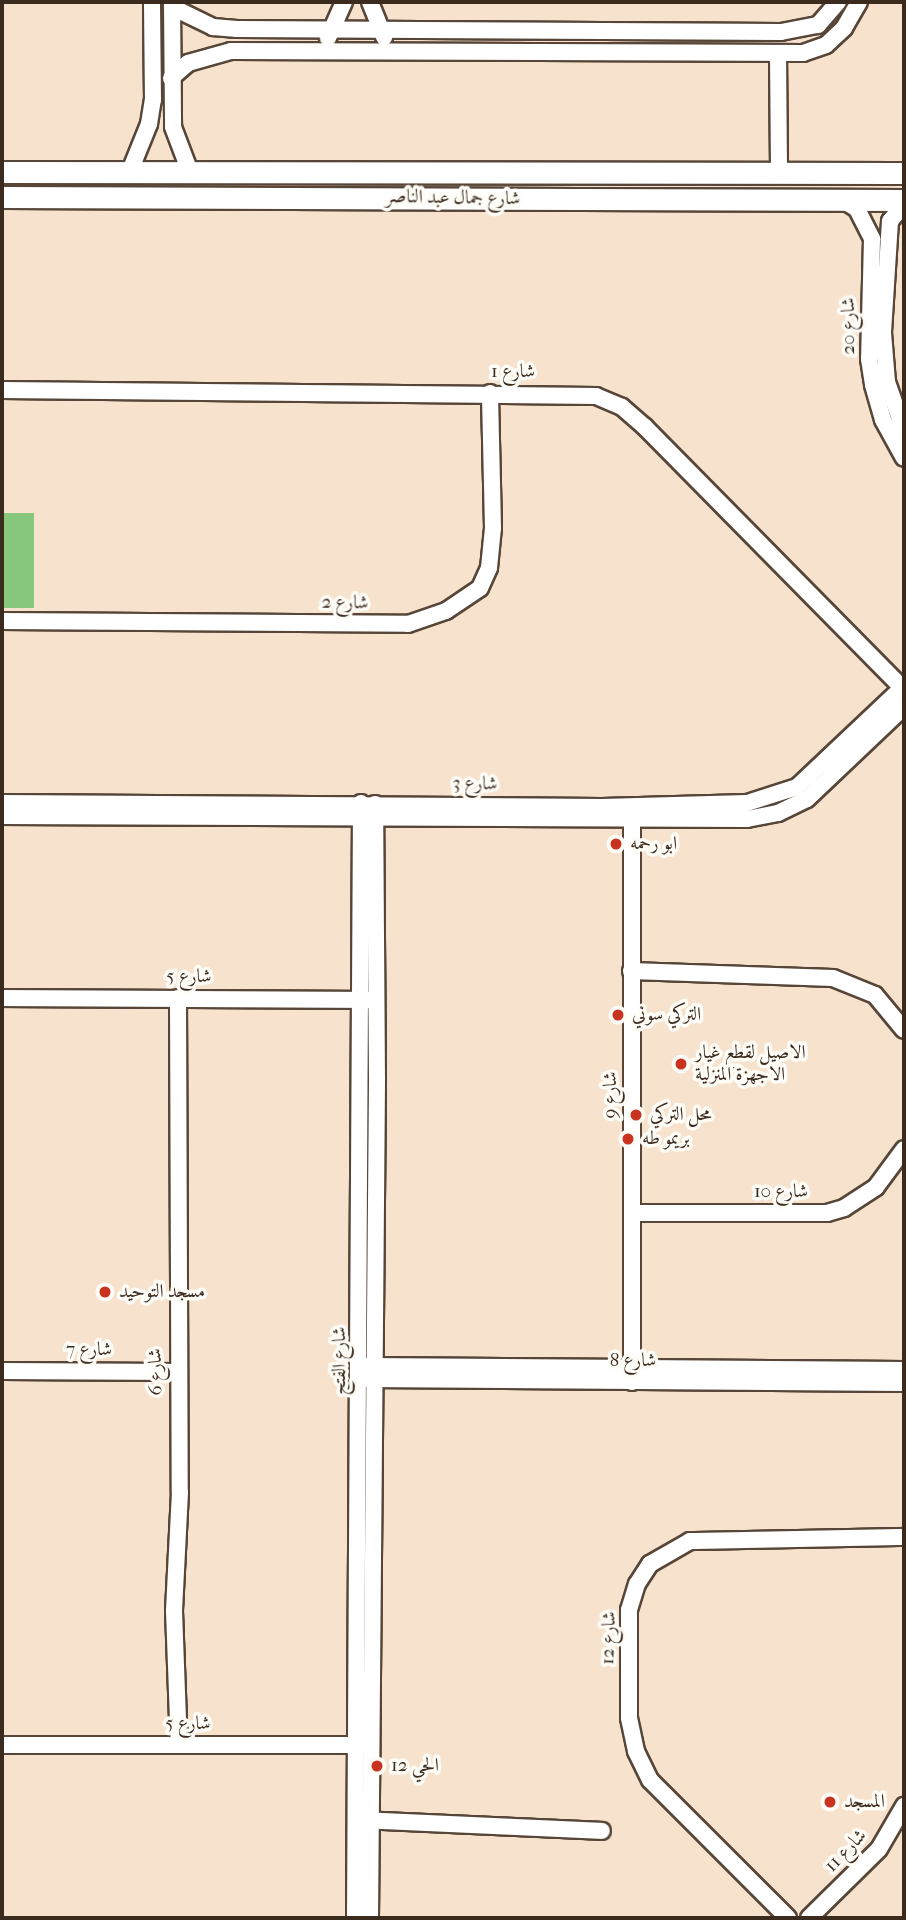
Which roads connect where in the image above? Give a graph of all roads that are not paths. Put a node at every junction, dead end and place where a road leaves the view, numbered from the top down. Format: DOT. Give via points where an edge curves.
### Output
graph roads {
  1 [pos="152,2"];
  2 [pos="344,2"];
  3 [pos="370,2"];
  4 [pos="838,2"];
  5 [pos="859,2"];
  6 [pos="172,4"];
  7 [pos="331,30"];
  8 [pos="381,30"];
  9 [pos="323,52"];
  10 [pos="389,52"];
  11 [pos="778,54"];
  12 [pos="172,84"];
  13 [pos="153,88"];
  14 [pos="130,171"];
  15 [pos="2,172"];
  16 [pos="190,172"];
  17 [pos="576,172"];
  18 [pos="521,173"];
  19 [pos="779,173"];
  20 [pos="904,173"];
  21 [pos="2,197"];
  22 [pos="524,199"];
  23 [pos="841,199"];
  24 [pos="575,200"];
  25 [pos="904,202"];
  26 [pos="2,390"];
  27 [pos="490,393"];
  28 [pos="904,430"];
  29 [pos="904,458"];
  30 [pos="2,621"];
  31 [pos="904,688"];
  32 [pos="904,707"];
  33 [pos="2,803"];
  34 [pos="368,811"];
  35 [pos="632,814"];
  36 [pos="2,816"];
  37 [pos="631,971"];
  38 [pos="2,998"];
  39 [pos="178,998"];
  40 [pos="369,1000"];
  41 [pos="904,1030"];
  42 [pos="904,1149"];
  43 [pos="632,1213"];
  44 [pos="904,1370"];
  45 [pos="2,1371"];
  46 [pos="176,1372"];
  47 [pos="368,1373"];
  48 [pos="632,1376"];
  49 [pos="904,1383"];
  50 [pos="904,1537"];
  51 [pos="2,1745"];
  52 [pos="179,1745"];
  53 [pos="366,1745"];
  54 [pos="904,1806"];
  55 [pos="365,1820"];
  56 [pos="602,1831"];
  57 [pos="355,1918"];
  58 [pos="370,1918"];
  59 [pos="788,1918"];
  60 [pos="809,1918"];
  1 -- 13 [label="street"];
  2 -- 7 [label="street"];
  3 -- 8 [label="street"];
  4 -- 8 [label="street" via="818,25 802,31"];
  5 -- 11 [label="street" via="844,28 826,45 803,53"];
  6 -- 7 [label="street" via="214,27"];
  6 -- 12 [label="street"];
  7 -- 8 [label="street"];
  7 -- 9 [label="street"];
  8 -- 10 [label="street"];
  9 -- 10 [label="street"];
  9 -- 12 [label="street" via="209,53"];
  10 -- 11 [label="street"];
  11 -- 19 [label="street"];
  12 -- 13 [label="street" via="162,96"];
  12 -- 16 [label="street" via="173,127"];
  13 -- 14 [label="street" via="149,124"];
  14 -- 15 [label="main road, شارع جمال عبد الناصر"];
  14 -- 16 [label="main road, شارع جمال عبد الناصر"];
  16 -- 18 [label="main road, شارع جمال عبد الناصر"];
  17 -- 18 [label="main road, شارع جمال عبد الناصر"];
  17 -- 19 [label="main road, شارع جمال عبد الناصر"];
  17 -- 24 [label="main road" via="569,186"];
  18 -- 22 [label="main road" via="531,187"];
  19 -- 20 [label="main road, شارع جمال عبد الناصر"];
  21 -- 22 [label="main road, شارع جمال عبد الناصر"];
  22 -- 24 [label="main road, شارع جمال عبد الناصر"];
  23 -- 24 [label="main road, شارع جمال عبد الناصر"];
  23 -- 25 [label="main road, شارع جمال عبد الناصر"];
  23 -- 29 [label="street, شارع 20" via="858,209 872,239 873,385 883,420"];
  25 -- 28 [label="street, شارع 20" via="890,221 883,358 893,406"];
  26 -- 27 [label="street, شارع 1"];
  27 -- 30 [label="street, شارع 2" via="493,527 489,568 480,588 446,611 408,624"];
  27 -- 31 [label="street, شارع 1" via="596,396 622,408"];
  31 -- 35 [label="street, شارع 3" via="797,787 747,803"];
  32 -- 35 [label="street, شارع 3" via="831,781 778,813 747,819"];
  33 -- 34 [label="street, شارع 3"];
  34 -- 35 [label="street, شارع 3"];
  34 -- 36 [label="street, شارع 3"];
  34 -- 40 [label="street, شارع الفتح"];
  35 -- 37 [label="street, شارع 9"];
  37 -- 41 [label="street" via="833,978 875,995"];
  37 -- 43 [label="street, شارع 9"];
  38 -- 39 [label="street, شارع 5"];
  39 -- 40 [label="street, شارع 5"];
  39 -- 46 [label="street, شارع 6"];
  40 -- 47 [label="street, شارع الفتح"];
  42 -- 43 [label="street, شارع 10" via="876,1187 844,1208 827,1213"];
  43 -- 48 [label="street, شارع 9"];
  44 -- 48 [label="street, شارع 8"];
  45 -- 46 [label="street, شارع 7"];
  46 -- 52 [label="street, شارع 6" via="180,1492 174,1611"];
  47 -- 48 [label="street, شارع 8"];
  47 -- 53 [label="street, شارع الفتح"];
  48 -- 49 [label="street, شارع 8"];
  50 -- 59 [label="street, شارع 12" via="690,1541 650,1564 637,1584 629,1610 629,1718 636,1751 650,1780"];
  51 -- 52 [label="street, شارع 5"];
  52 -- 53 [label="street, شارع 5"];
  53 -- 55 [label="street, شارع الفتح"];
  54 -- 60 [label="street, شارع 11" via="879,1849"];
  55 -- 56 [label="street"];
  55 -- 57 [label="street, شارع الفتح"];
  55 -- 58 [label="street, شارع الفتح"];
}
